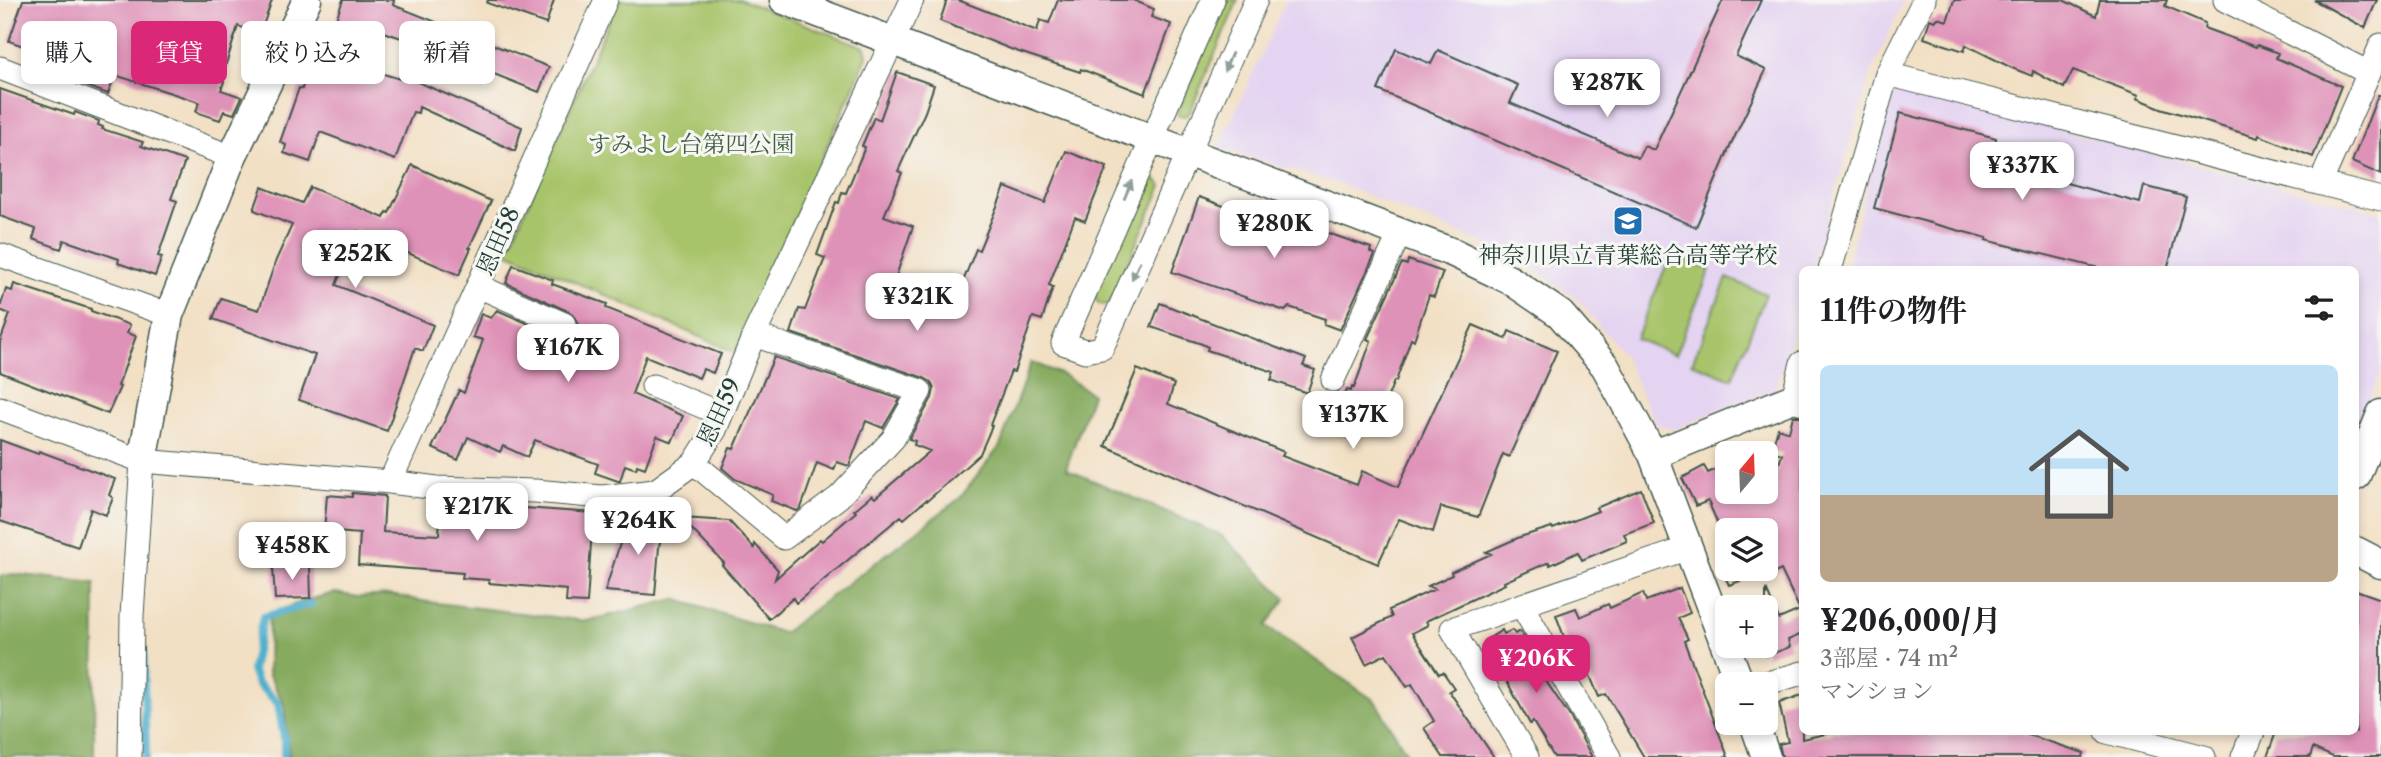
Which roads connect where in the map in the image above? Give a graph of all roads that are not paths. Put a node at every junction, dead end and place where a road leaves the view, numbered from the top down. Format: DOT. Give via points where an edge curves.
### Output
graph roads {
  1 [pos="306,0"];
  2 [pos="606,0"];
  3 [pos="784,0"];
  4 [pos="912,0"];
  5 [pos="1213,0"];
  6 [pos="1256,0"];
  7 [pos="1924,0"];
  8 [pos="2225,0"];
  9 [pos="894,42"];
  10 [pos="2381,45"];
  11 [pos="0,68"];
  12 [pos="2369,73"];
  13 [pos="1887,74"];
  14 [pos="1151,139"];
  15 [pos="1188,153"];
  16 [pos="232,156"];
  17 [pos="2321,183"];
  18 [pos="2381,198"];
  19 [pos="1400,233"];
  20 [pos="0,255"];
  21 [pos="1831,266"];
  22 [pos="478,286"];
  23 [pos="169,315"];
  24 [pos="564,324"];
  25 [pos="754,335"];
  26 [pos="1332,364"];
  27 [pos="653,386"];
  28 [pos="1798,399"];
  29 [pos="0,408"];
  30 [pos="721,414"];
  31 [pos="2381,414"];
  32 [pos="1653,454"];
  33 [pos="142,461"];
  34 [pos="694,463"];
  35 [pos="2359,469"];
  36 [pos="390,482"];
  37 [pos="1688,548"];
  38 [pos="2359,553"];
  39 [pos="2381,564"];
  40 [pos="1522,606"];
  41 [pos="1735,672"];
  42 [pos="1799,674"];
  43 [pos="1778,680"];
  44 [pos="1758,735"];
  45 [pos="2119,735"];
  46 [pos="2252,735"];
  47 [pos="130,757"];
  48 [pos="1527,757"];
  49 [pos="1609,757"];
  50 [pos="1766,757"];
  51 [pos="2204,757"];
  52 [pos="2243,757"];
  1 -- 16 [label="street"];
  2 -- 22 [label="street, 恩田58"];
  3 -- 9 [label="street"];
  4 -- 9 [label="street, 恩田59"];
  5 -- 14 [label="street"];
  6 -- 15 [label="street, one-way"];
  7 -- 13 [label="street"];
  8 -- 12 [label="street"];
  9 -- 14 [label="street"];
  9 -- 25 [label="street, 恩田59"];
  10 -- 12 [label="street"];
  11 -- 16 [label="street"];
  12 -- 17 [label="street"];
  13 -- 17 [label="street"];
  13 -- 21 [label="street"];
  14 -- 15 [label="street"];
  15 -- 14 [label="street, one-way" via="1102,348 1085,351 1063,343"];
  15 -- 19 [label="street"];
  16 -- 23 [label="street"];
  17 -- 18 [label="street"];
  19 -- 26 [label="street"];
  19 -- 32 [label="street" via="1480,264 1560,314 1605,366"];
  20 -- 23 [label="street"];
  22 -- 24 [label="street"];
  22 -- 36 [label="street, 恩田58"];
  23 -- 33 [label="street"];
  25 -- 30 [label="street, 恩田59"];
  25 -- 34 [label="street" via="920,391 893,439 839,497 784,538"];
  27 -- 30 [label="street"];
  28 -- 32 [label="street"];
  29 -- 33 [label="street, 恩田59"];
  30 -- 34 [label="street, 恩田59"];
  31 -- 35 [label="street"];
  32 -- 37 [label="street"];
  33 -- 36 [label="street, 恩田59"];
  33 -- 47 [label="street" via="132,617"];
  34 -- 36 [label="street, 恩田59" via="654,491 602,497"];
  37 -- 40 [label="street"];
  37 -- 41 [label="street"];
  38 -- 39 [label="street"];
  40 -- 48 [label="street" via="1452,629"];
  40 -- 49 [label="street"];
  42 -- 43 [label="street"];
  44 -- 50 [label="street"];
  45 -- 51 [label="street"];
  46 -- 52 [label="street"];
}
